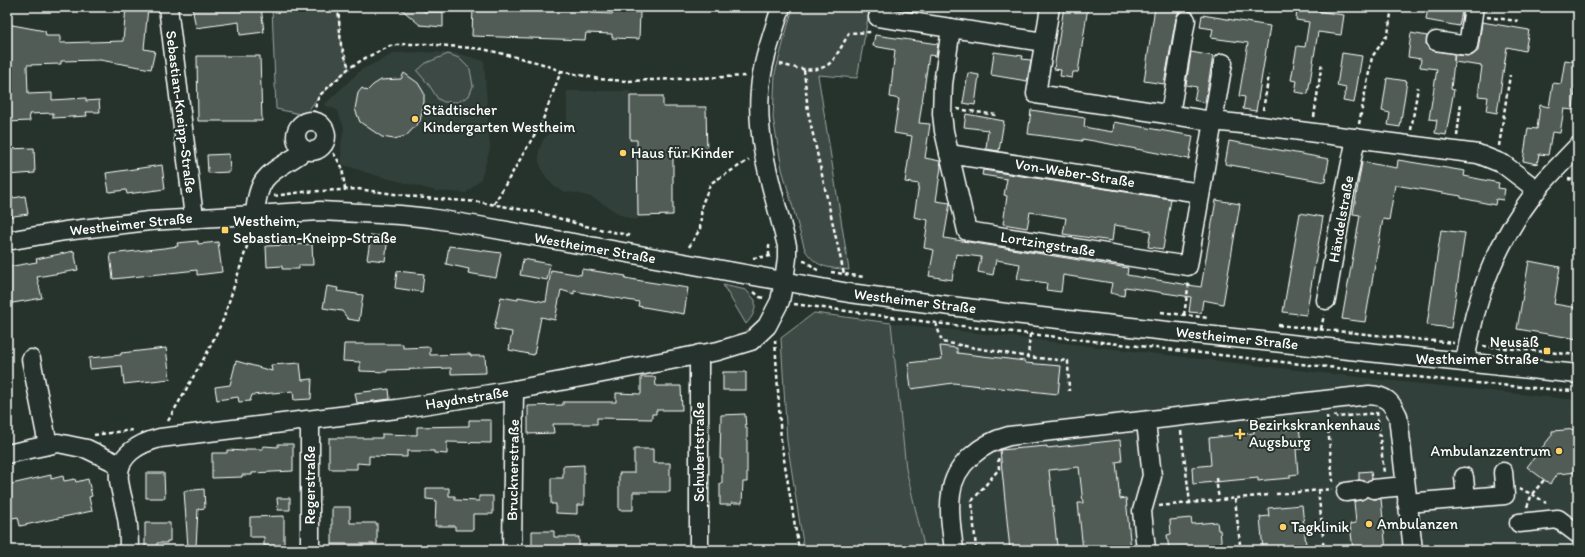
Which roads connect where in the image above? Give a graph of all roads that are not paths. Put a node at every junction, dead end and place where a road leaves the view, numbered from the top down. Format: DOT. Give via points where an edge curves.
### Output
graph roads {
  1 [pos="168,7"];
  2 [pos="781,7"];
  3 [pos="1050,7"];
  4 [pos="1473,11"];
  5 [pos="878,16"];
  6 [pos="1186,20"];
  7 [pos="951,28"];
  8 [pos="1044,42"];
  9 [pos="1436,42"];
  10 [pos="1223,63"];
  11 [pos="1170,114"];
  12 [pos="1212,122"];
  13 [pos="1356,138"];
  14 [pos="1578,146"];
  15 [pos="304,150"];
  16 [pos="949,154"];
  17 [pos="1537,190"];
  18 [pos="1200,193"];
  19 [pos="255,214"];
  20 [pos="194,217"];
  21 [pos="7,241"];
  22 [pos="784,281"];
  23 [pos="1326,300"];
  24 [pos="699,354"];
  25 [pos="31,359"];
  26 [pos="1465,362"];
  27 [pos="1578,374"];
  28 [pos="514,390"];
  29 [pos="310,420"];
  30 [pos="1146,422"];
  31 [pos="48,445"];
  32 [pos="7,454"];
  33 [pos="120,465"];
  34 [pos="1502,472"];
  35 [pos="1464,477"];
  36 [pos="1405,486"];
  37 [pos="1360,489"];
  38 [pos="1466,498"];
  39 [pos="1407,503"];
  40 [pos="1523,523"];
  41 [pos="1578,534"];
  42 [pos="129,550"];
  43 [pos="310,550"];
  44 [pos="512,550"];
  45 [pos="699,550"];
  46 [pos="954,550"];
  47 [pos="1146,550"];
  48 [pos="1413,550"];
  1 -- 20 [label="street, Sebastian-Kneipp-Straße"];
  2 -- 22 [label="street, Haydnstraße" via="761,78 759,117 763,149 787,246"];
  3 -- 8 [label="street"];
  4 -- 9 [label="street" via="1468,46"];
  5 -- 7 [label="street"];
  6 -- 11 [label="street"];
  7 -- 8 [label="street"];
  7 -- 16 [label="street, Lortzingstraße" via="942,106"];
  8 -- 11 [label="street" via="1036,94"];
  10 -- 12 [label="street"];
  11 -- 12 [label="street"];
  12 -- 13 [label="street"];
  12 -- 18 [label="street"];
  13 -- 17 [label="street" via="1478,154 1497,160"];
  13 -- 23 [label="street, Händelstraße"];
  14 -- 17 [label="street"];
  15 -- 15 [label="street" via="309,152 320,149 326,141 325,130 318,122 306,122 298,130 296,135 299,146"];
  15 -- 19 [label="street" via="265,179 257,195"];
  16 -- 18 [label="street, Von-Weber-Straße"];
  16 -- 18 [label="street, Lortzingstraße" via="967,231 1188,266"];
  17 -- 26 [label="street" via="1498,250 1481,295"];
  19 -- 20 [label="street, Westheimer Straße"];
  19 -- 22 [label="street, Westheimer Straße" via="344,211 429,218"];
  20 -- 21 [label="street, Westheimer Straße" via="102,226"];
  22 -- 24 [label="street, Haydnstraße" via="780,301 768,326 751,341"];
  22 -- 26 [label="street, Westheimer Straße" via="849,293 1014,314"];
  24 -- 28 [label="street, Haydnstraße"];
  24 -- 45 [label="street, Schubertstraße"];
  25 -- 31 [label="street"];
  26 -- 27 [label="street, Westheimer Straße"];
  28 -- 29 [label="street, Haydnstraße"];
  28 -- 44 [label="street, Brucknerstraße"];
  29 -- 33 [label="street, Haydnstraße" via="160,438 139,445"];
  29 -- 43 [label="street, Regerstraße"];
  30 -- 36 [label="street" via="1378,396 1386,399 1398,416"];
  30 -- 46 [label="street" via="1009,436 982,446 964,464 951,493"];
  30 -- 47 [label="street" via="1152,476 1142,512"];
  31 -- 32 [label="street"];
  31 -- 33 [label="street" via="58,443 87,449"];
  33 -- 42 [label="street" via="119,479 127,514"];
  34 -- 38 [label="street" via="1505,495"];
  35 -- 38 [label="street"];
  36 -- 37 [label="street"];
  36 -- 39 [label="street"];
  38 -- 39 [label="street"];
  39 -- 48 [label="street"];
  40 -- 41 [label="street" via="1558,519"];
}
